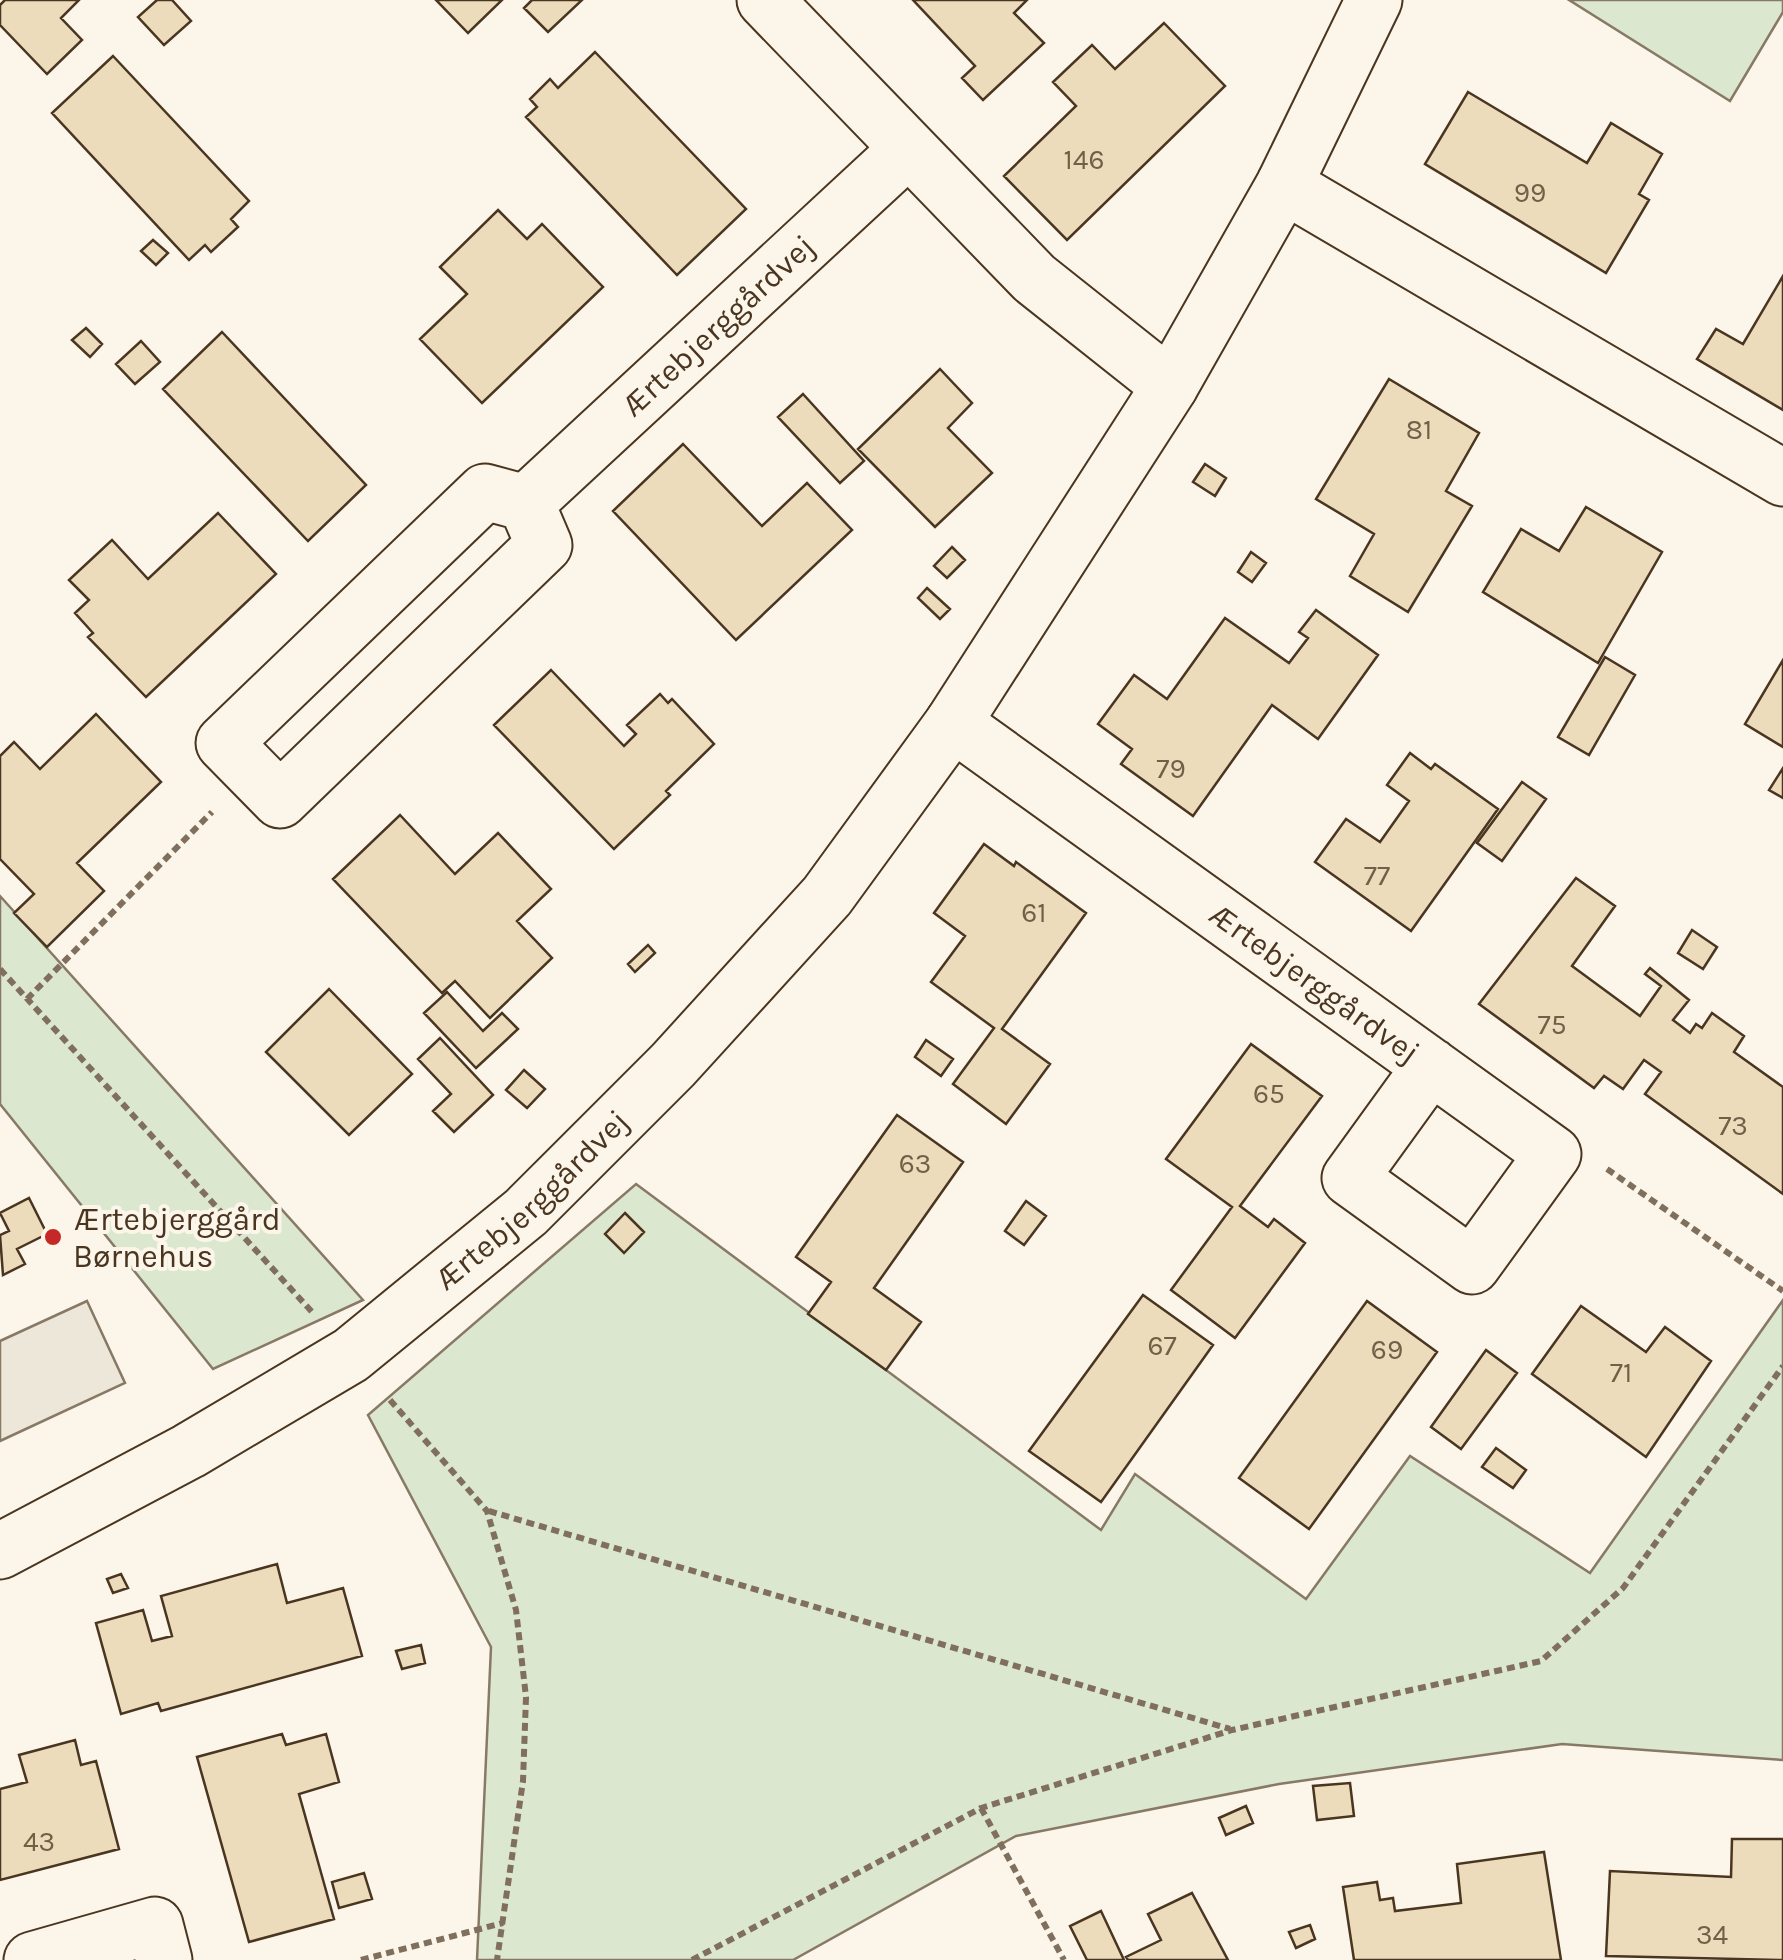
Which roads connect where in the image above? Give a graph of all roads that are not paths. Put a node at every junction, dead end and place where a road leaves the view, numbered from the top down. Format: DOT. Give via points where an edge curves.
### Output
graph roads {
  1 [pos="765,0"];
  2 [pos="1374,0"];
  3 [pos="907,150"];
  4 [pos="1284,186"];
  5 [pos="1170,386"];
  6 [pos="1783,478"];
  7 [pos="526,503"];
  8 [pos="953,723"];
  9 [pos="1431,1066"];
  10 [pos="0,1552"];
  11 [pos="32,1960"];
  12 [pos="164,1960"];
  1 -- 3 [label="street"];
  2 -- 4 [label="street, Ærtebjerggårdvej"];
  3 -- 5 [label="street" via="1034,278"];
  3 -- 7 [label="street, Ærtebjerggårdvej"];
  4 -- 5 [label="street, Ærtebjerggårdvej"];
  4 -- 6 [label="street"];
  5 -- 8 [label="street, Ærtebjerggårdvej"];
  7 -- 7 [label="street" via="486,492 224,743 280,800 544,545"];
  8 -- 9 [label="street, Ærtebjerggårdvej"];
  8 -- 10 [label="street, Ærtebjerggårdvej" via="827,896 673,1066 526,1212 351,1355"];
  9 -- 9 [label="street, Ærtebjerggårdvej" via="1553,1154 1472,1266 1350,1178"];
  11 -- 12 [label="street" via="156,1925"];
}
